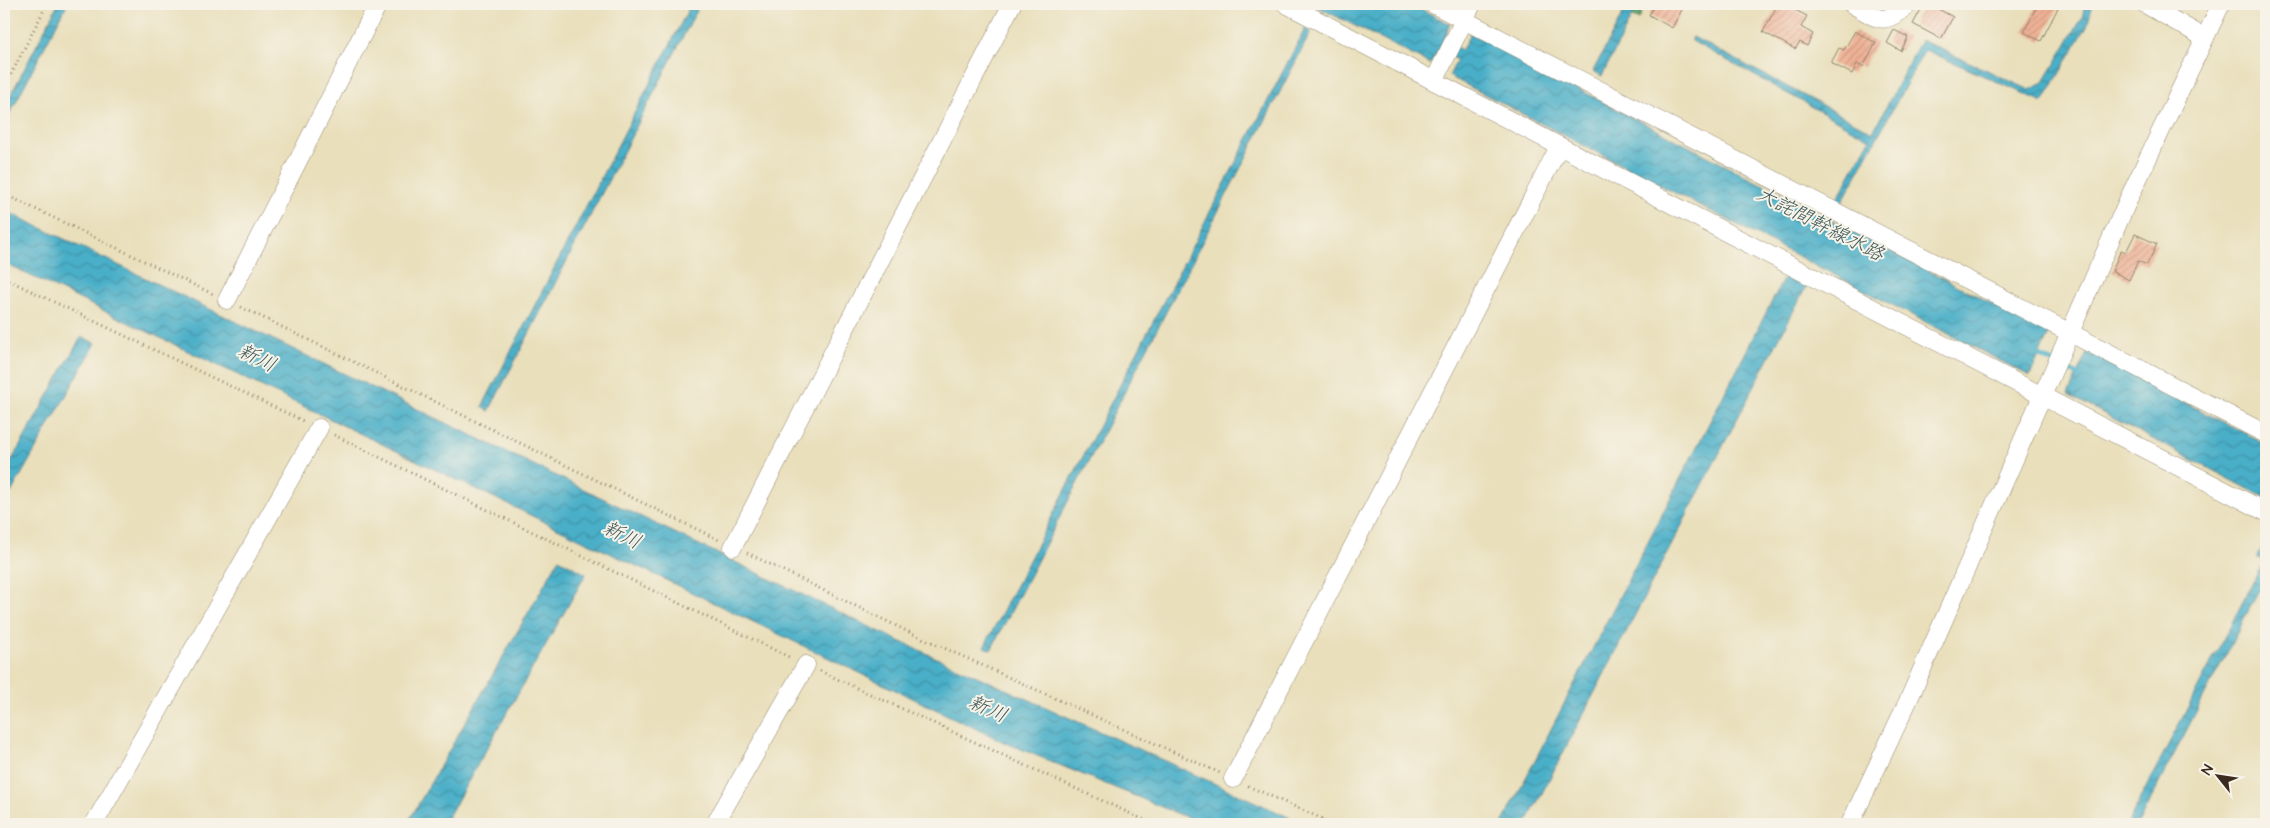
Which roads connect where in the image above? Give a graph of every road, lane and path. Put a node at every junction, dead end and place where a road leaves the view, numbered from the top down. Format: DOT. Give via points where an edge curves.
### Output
graph roads {
  1 [pos="47,4"];
  2 [pos="378,4"];
  3 [pos="1012,4"];
  4 [pos="1286,4"];
  5 [pos="1433,4"];
  6 [pos="1472,4"];
  7 [pos="1852,4"];
  8 [pos="1909,4"];
  9 [pos="2145,4"];
  10 [pos="2221,4"];
  11 [pos="1464,20"];
  12 [pos="2205,38"];
  13 [pos="1434,81"];
  14 [pos="4,88"];
  15 [pos="1559,147"];
  16 [pos="4,194"];
  17 [pos="4,278"];
  18 [pos="227,300"];
  19 [pos="2071,333"];
  20 [pos="2044,396"];
  21 [pos="320,428"];
  22 [pos="2266,434"];
  23 [pos="2266,512"];
  24 [pos="733,546"];
  25 [pos="806,665"];
  26 [pos="1233,779"];
  27 [pos="94,824"];
  28 [pos="715,824"];
  29 [pos="1153,824"];
  30 [pos="1334,824"];
  31 [pos="1850,824"];
  1 -- 14 [label="path"];
  2 -- 18 [label="street"];
  3 -- 24 [label="street"];
  4 -- 13 [label="street"];
  5 -- 11 [label="street"];
  6 -- 11 [label="street"];
  7 -- 8 [label="street" via="1878,19 1891,19"];
  9 -- 12 [label="street"];
  10 -- 12 [label="street"];
  11 -- 13 [label="street"];
  11 -- 19 [label="street"];
  12 -- 19 [label="street" via="2129,198"];
  13 -- 15 [label="street"];
  15 -- 20 [label="street"];
  15 -- 26 [label="street"];
  16 -- 18 [label="path"];
  17 -- 21 [label="path"];
  18 -- 24 [label="path"];
  19 -- 20 [label="street"];
  19 -- 22 [label="street"];
  20 -- 23 [label="street"];
  20 -- 31 [label="street"];
  21 -- 25 [label="path"];
  21 -- 27 [label="street"];
  24 -- 26 [label="path" via="920,637"];
  25 -- 28 [label="street"];
  25 -- 29 [label="path"];
  26 -- 30 [label="path"];
}
